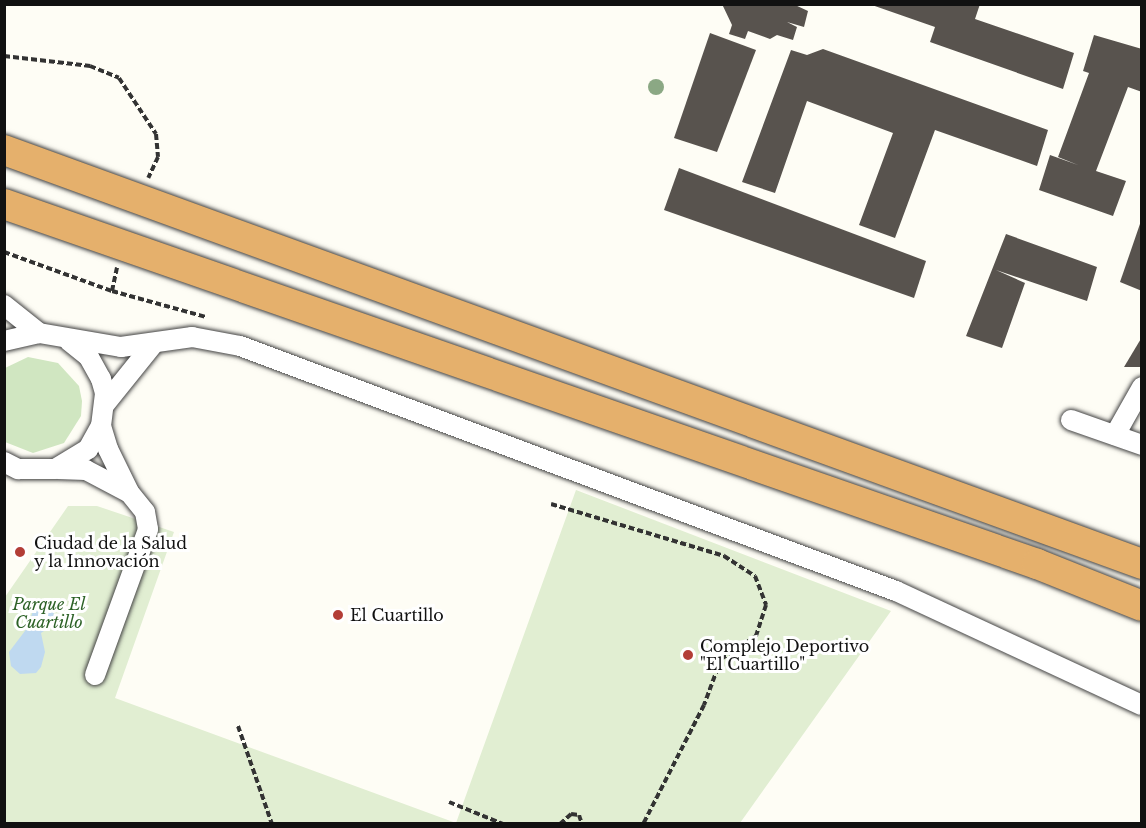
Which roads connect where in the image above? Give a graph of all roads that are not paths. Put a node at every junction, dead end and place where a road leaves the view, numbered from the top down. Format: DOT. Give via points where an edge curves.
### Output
graph roads {
  1 [pos="4,150"];
  2 [pos="4,204"];
  3 [pos="4,305"];
  4 [pos="39,333"];
  5 [pos="4,341"];
  6 [pos="69,341"];
  7 [pos="154,343"];
  8 [pos="1142,387"];
  9 [pos="105,404"];
  10 [pos="1071,420"];
  11 [pos="101,426"];
  12 [pos="1115,435"];
  13 [pos="1142,446"];
  14 [pos="9,469"];
  15 [pos="55,469"];
  16 [pos="129,492"];
  17 [pos="1142,564"];
  18 [pos="1142,606"];
  19 [pos="95,675"];
  20 [pos="1142,705"];
  1 -- 17 [label="highway"];
  2 -- 18 [label="highway" via="1036,564"];
  3 -- 4 [label="street"];
  4 -- 5 [label="street"];
  4 -- 6 [label="street"];
  6 -- 7 [label="street" via="121,347"];
  6 -- 9 [label="street" via="97,369"];
  7 -- 9 [label="street"];
  7 -- 20 [label="street" via="192,337 240,346 896,591"];
  8 -- 12 [label="street"];
  9 -- 11 [label="street"];
  10 -- 12 [label="street"];
  11 -- 15 [label="street" via="88,449"];
  11 -- 16 [label="street"];
  12 -- 13 [label="street"];
  14 -- 15 [label="street"];
  15 -- 16 [label="street" via="86,470"];
  16 -- 19 [label="street" via="144,512 148,529"];
}
